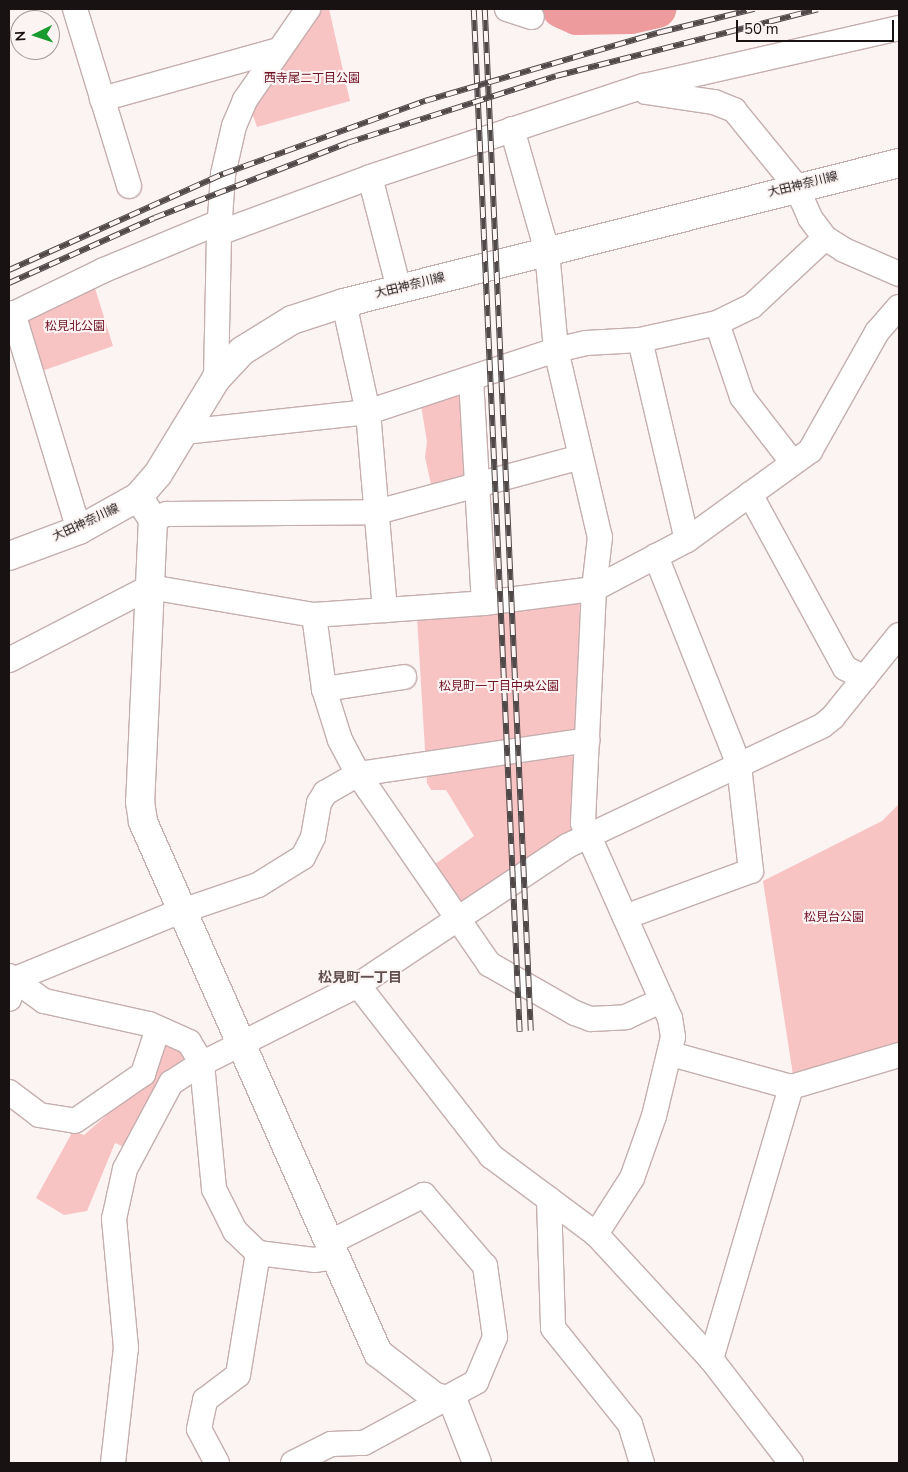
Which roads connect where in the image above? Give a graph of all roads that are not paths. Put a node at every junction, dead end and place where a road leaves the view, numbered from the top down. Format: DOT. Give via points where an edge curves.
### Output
graph roads {
  1 [pos="75,9"];
  2 [pos="308,9"];
  3 [pos="507,9"];
  4 [pos="532,17"];
  5 [pos="899,28"];
  6 [pos="279,50"];
  7 [pos="630,91"];
  8 [pos="102,99"];
  9 [pos="512,129"];
  10 [pos="899,162"];
  11 [pos="370,176"];
  12 [pos="129,186"];
  13 [pos="796,186"];
  14 [pos="220,228"];
  15 [pos="825,238"];
  16 [pos="547,251"];
  17 [pos="899,274"];
  18 [pos="399,289"];
  19 [pos="344,303"];
  20 [pos="899,307"];
  21 [pos="11,315"];
  22 [pos="717,323"];
  23 [pos="640,340"];
  24 [pos="556,350"];
  25 [pos="216,379"];
  26 [pos="471,380"];
  27 [pos="368,412"];
  28 [pos="184,432"];
  29 [pos="581,457"];
  30 [pos="793,463"];
  31 [pos="477,487"];
  32 [pos="750,494"];
  33 [pos="138,497"];
  34 [pos="377,512"];
  35 [pos="153,519"];
  36 [pos="79,530"];
  37 [pos="687,540"];
  38 [pos="9,556"];
  39 [pos="656,556"];
  40 [pos="150,586"];
  41 [pos="594,589"];
  42 [pos="484,603"];
  43 [pos="385,610"];
  44 [pos="314,615"];
  45 [pos="899,635"];
  46 [pos="9,660"];
  47 [pos="404,677"];
  48 [pos="864,678"];
  49 [pos="324,689"];
  50 [pos="587,740"];
  51 [pos="738,765"];
  52 [pos="358,774"];
  53 [pos="589,836"];
  54 [pos="182,911"];
  55 [pos="625,917"];
  56 [pos="457,918"];
  57 [pos="10,985"];
  58 [pos="358,985"];
  59 [pos="662,1000"];
  60 [pos="158,1028"];
  61 [pos="241,1046"];
  62 [pos="671,1054"];
  63 [pos="899,1055"];
  64 [pos="202,1064"];
  65 [pos="791,1087"];
  66 [pos="9,1092"];
  67 [pos="537,1194"];
  68 [pos="596,1234"];
  69 [pos="332,1250"];
  70 [pos="258,1253"];
  71 [pos="710,1359"];
  72 [pos="444,1400"];
  73 [pos="783,1460"];
  74 [pos="113,1463"];
  75 [pos="216,1463"];
  76 [pos="293,1463"];
  77 [pos="477,1463"];
  78 [pos="642,1463"];
  1 -- 8 [label="street"];
  2 -- 6 [label="street"];
  3 -- 4 [label="street"];
  5 -- 7 [label="street"];
  6 -- 8 [label="street"];
  6 -- 14 [label="street" via="245,100 234,126 223,174"];
  7 -- 9 [label="street"];
  7 -- 13 [label="street" via="684,96 734,110"];
  8 -- 12 [label="street"];
  9 -- 11 [label="street"];
  9 -- 16 [label="street"];
  10 -- 13 [label="street, 大田神奈川線"];
  11 -- 14 [label="street"];
  11 -- 18 [label="street"];
  13 -- 15 [label="street" via="810,218"];
  13 -- 16 [label="street, 大田神奈川線"];
  14 -- 21 [label="street" via="104,270"];
  14 -- 25 [label="street"];
  15 -- 17 [label="street"];
  15 -- 22 [label="street" via="752,306"];
  16 -- 18 [label="street, 大田神奈川線"];
  16 -- 24 [label="street"];
  18 -- 19 [label="street, 大田神奈川線"];
  19 -- 25 [label="street, 大田神奈川線" via="292,320 242,351"];
  19 -- 27 [label="street"];
  20 -- 30 [label="street" via="877,332 818,440"];
  21 -- 36 [label="street"];
  22 -- 23 [label="street"];
  22 -- 30 [label="street" via="742,397"];
  23 -- 24 [label="street" via="586,343"];
  23 -- 37 [label="street"];
  24 -- 26 [label="street"];
  24 -- 29 [label="street"];
  25 -- 28 [label="street, 大田神奈川線"];
  26 -- 27 [label="street"];
  26 -- 31 [label="street"];
  27 -- 28 [label="street"];
  27 -- 34 [label="street"];
  28 -- 33 [label="street, 大田神奈川線" via="158,474"];
  29 -- 31 [label="street"];
  29 -- 41 [label="street" via="600,537"];
  30 -- 32 [label="street"];
  31 -- 34 [label="street"];
  31 -- 42 [label="street"];
  32 -- 37 [label="street"];
  32 -- 48 [label="street" via="845,668"];
  33 -- 35 [label="street"];
  33 -- 36 [label="street, 大田神奈川線"];
  34 -- 35 [label="street" via="168,514"];
  34 -- 43 [label="street"];
  35 -- 40 [label="street"];
  36 -- 38 [label="street, 大田神奈川線"];
  37 -- 39 [label="street"];
  39 -- 41 [label="street"];
  39 -- 51 [label="street"];
  40 -- 44 [label="street"];
  40 -- 46 [label="street"];
  40 -- 54 [label="street" via="140,802 142,822"];
  41 -- 42 [label="street"];
  41 -- 50 [label="street"];
  42 -- 43 [label="street"];
  43 -- 44 [label="street"];
  44 -- 49 [label="street"];
  45 -- 48 [label="street"];
  47 -- 49 [label="street"];
  48 -- 51 [label="street" via="822,726"];
  49 -- 52 [label="street" via="340,740"];
  50 -- 52 [label="street"];
  50 -- 53 [label="street" via="583,823"];
  51 -- 53 [label="street"];
  51 -- 55 [label="street" via="751,871"];
  52 -- 54 [label="street" via="325,793 319,803 313,837 303,857 258,885"];
  52 -- 56 [label="street"];
  53 -- 55 [label="street"];
  53 -- 56 [label="street" via="567,846"];
  54 -- 57 [label="street"];
  54 -- 61 [label="street"];
  55 -- 59 [label="street"];
  56 -- 58 [label="street"];
  56 -- 59 [label="street" via="489,964 575,1013 591,1019 626,1017"];
  57 -- 60 [label="street" via="44,1001"];
  58 -- 61 [label="street"];
  58 -- 67 [label="street" via="490,1156"];
  59 -- 62 [label="street" via="670,1018"];
  60 -- 64 [label="street" via="189,1042"];
  60 -- 66 [label="street" via="143,1074 75,1120 39,1115"];
  61 -- 64 [label="street"];
  61 -- 69 [label="street"];
  62 -- 65 [label="street"];
  62 -- 68 [label="street" via="632,1178"];
  63 -- 65 [label="street"];
  64 -- 70 [label="street" via="214,1188 235,1231"];
  64 -- 74 [label="street" via="171,1084 125,1169 121,1186 114,1219 126,1348"];
  65 -- 71 [label="street"];
  67 -- 68 [label="street"];
  67 -- 78 [label="street" via="553,1328 630,1424"];
  68 -- 71 [label="street"];
  69 -- 70 [label="street" via="314,1260"];
  69 -- 72 [label="street" via="378,1353 435,1397"];
  69 -- 72 [label="street" via="424,1195 485,1266 491,1266 496,1337 476,1382"];
  70 -- 75 [label="street" via="238,1375 205,1400 199,1429"];
  71 -- 73 [label="street"];
  72 -- 76 [label="street" via="364,1443 331,1444"];
  72 -- 77 [label="street" via="453,1401"];
}
